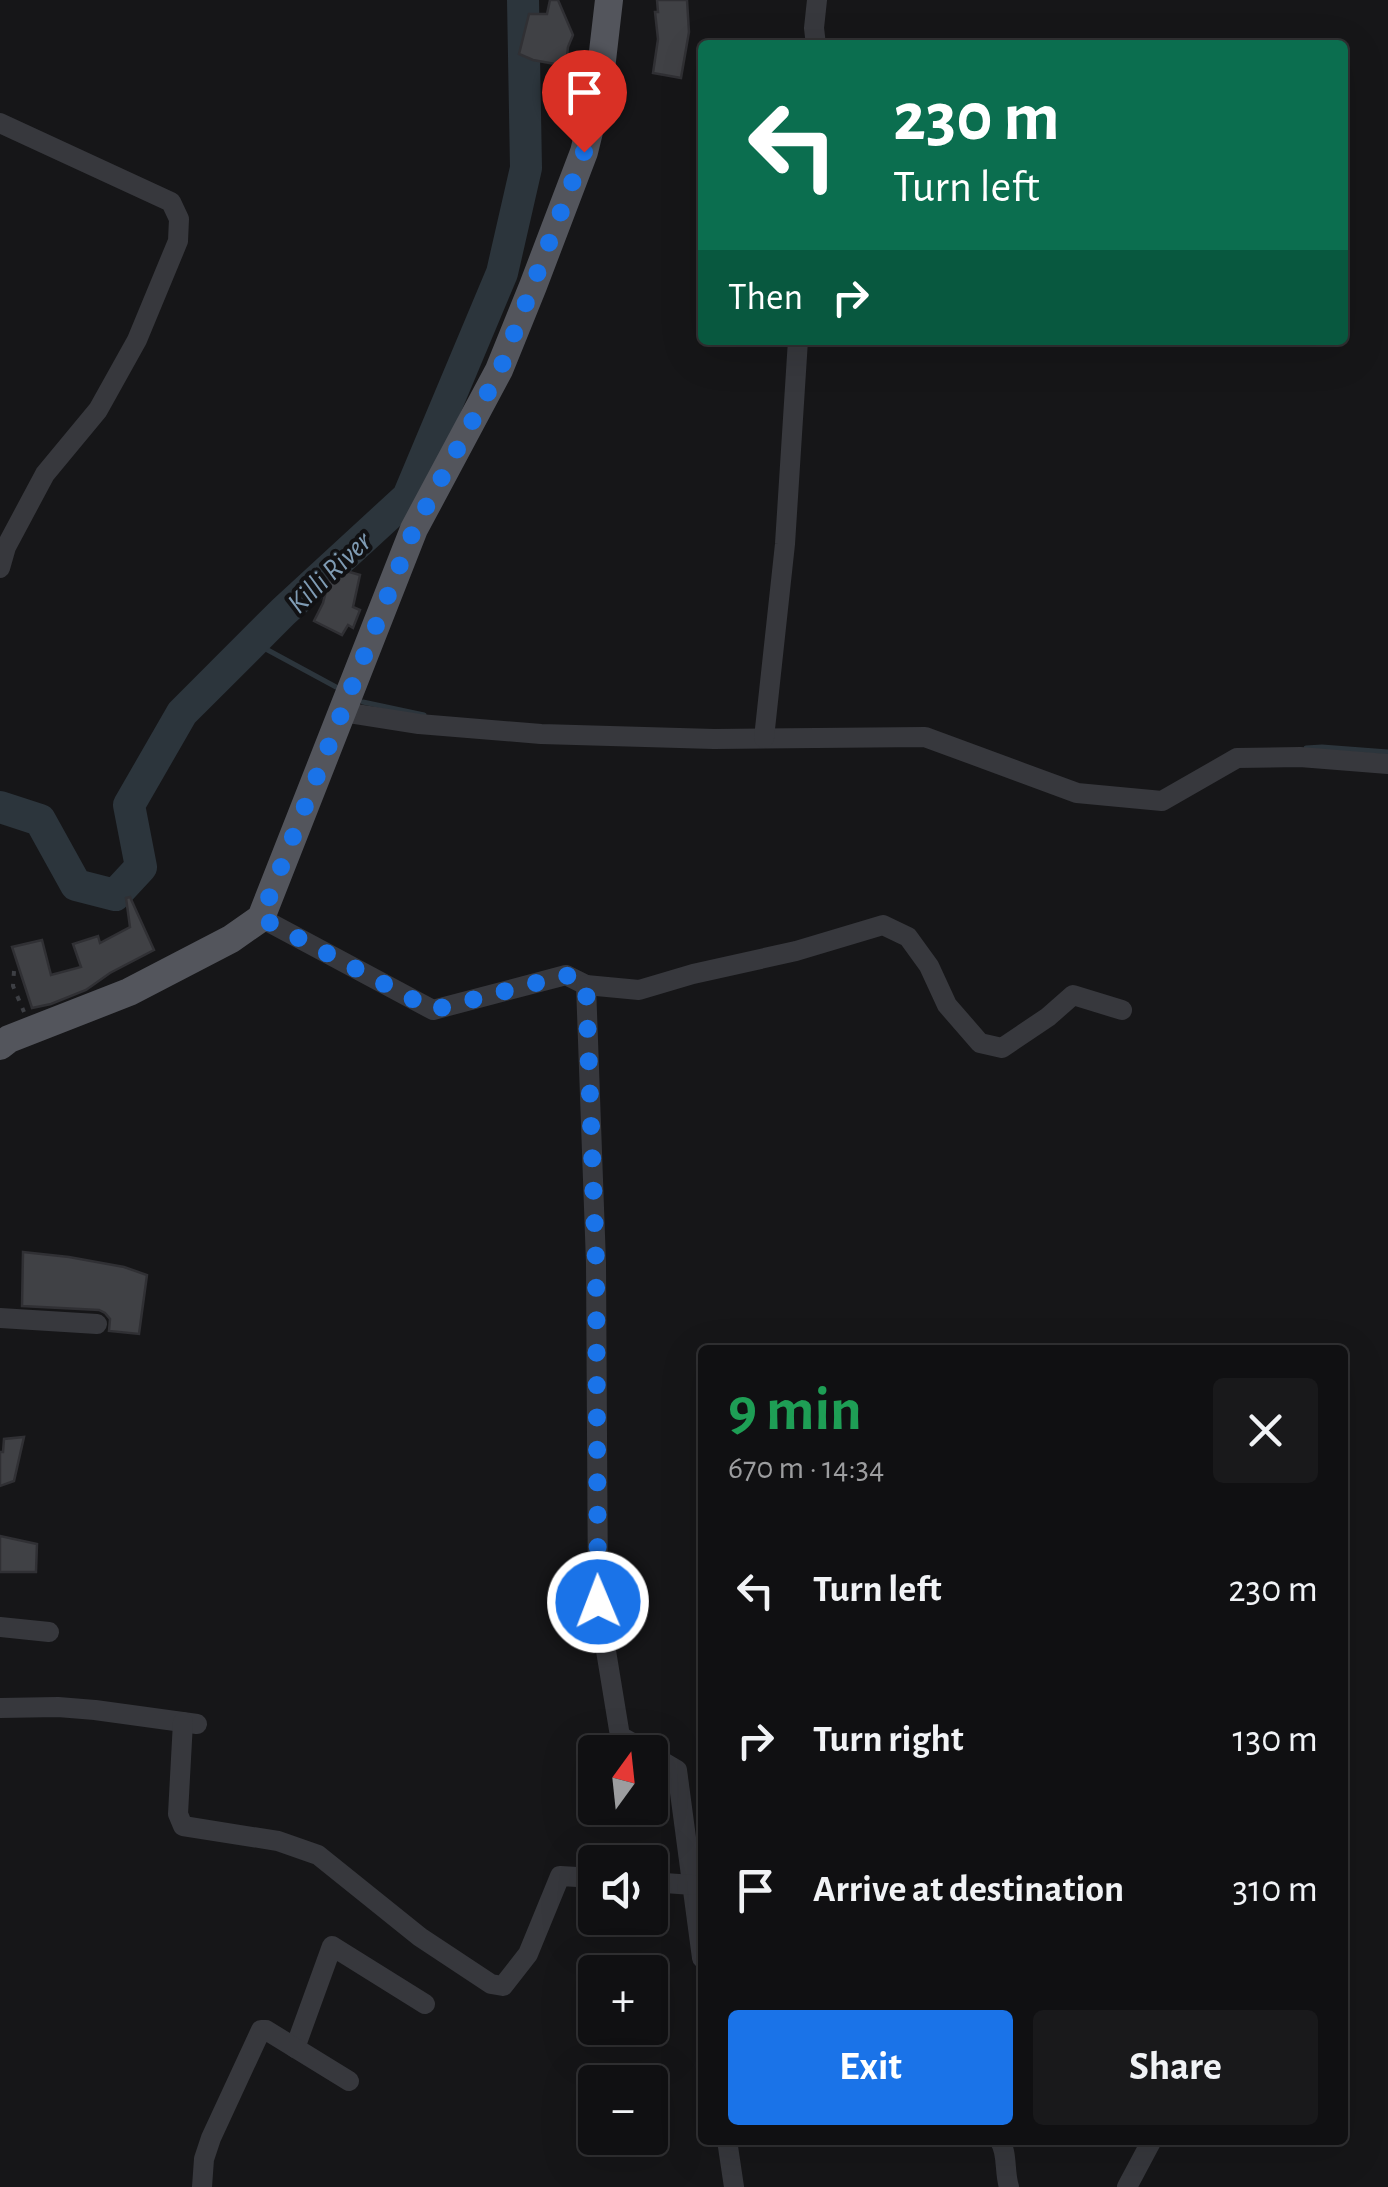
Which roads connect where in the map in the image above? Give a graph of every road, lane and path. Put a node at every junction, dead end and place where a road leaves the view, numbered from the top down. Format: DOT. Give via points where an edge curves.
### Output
graph roads {
  1 [pos="609,0"];
  2 [pos="817,0"];
  3 [pos="815,40"];
  4 [pos="0,123"];
  5 [pos="798,345"];
  6 [pos="0,568"];
  7 [pos="343,712"];
  8 [pos="764,738"];
  9 [pos="1388,764"];
  10 [pos="261,918"];
  11 [pos="14,971"];
  12 [pos="586,985"];
  13 [pos="1122,1010"];
  14 [pos="31,1030"];
  15 [pos="0,1046"];
  16 [pos="0,1318"];
  17 [pos="97,1324"];
  18 [pos="0,1627"];
  19 [pos="50,1632"];
  20 [pos="4,1709"];
  21 [pos="620,1735"];
  22 [pos="668,1764"];
  23 [pos="578,1877"];
  24 [pos="668,1883"];
  25 [pos="692,1885"];
  26 [pos="698,1929"];
  27 [pos="424,2004"];
  28 [pos="295,2048"];
  29 [pos="350,2080"];
  30 [pos="729,2145"];
  31 [pos="1006,2145"];
  32 [pos="1149,2145"];
  33 [pos="202,2187"];
  34 [pos="734,2187"];
  35 [pos="1009,2187"];
  36 [pos="1127,2187"];
  1 -- 7 [label="main road" via="598,94 578,169 500,370 414,529"];
  2 -- 3 [label="street"];
  4 -- 6 [label="street" via="171,202 178,241 137,340 98,410 46,474"];
  5 -- 8 [label="street"];
  7 -- 8 [label="street" via="541,734"];
  7 -- 10 [label="main road"];
  8 -- 9 [label="street" via="925,738 1077,793 1162,801 1237,758"];
  10 -- 12 [label="street" via="433,1010 566,975"];
  10 -- 14 [label="main road" via="130,992"];
  11 -- 14 [label="path" via="13,986"];
  12 -- 13 [label="street" via="638,990 883,926 908,937 947,1005 980,1043 1002,1048 1073,994"];
  12 -- 21 [label="street" via="598,1602"];
  14 -- 15 [label="main road"];
  16 -- 17 [label="street"];
  18 -- 19 [label="street"];
  20 -- 23 [label="street" via="95,1710 190,1723 178,1814 184,1826 278,1841 318,1855 490,1984 502,1986 528,1954 560,1876"];
  22 -- 25 [label="street" via="678,1770"];
  24 -- 25 [label="street"];
  25 -- 26 [label="street"];
  27 -- 28 [label="street" via="332,1946"];
  28 -- 29 [label="street"];
  28 -- 33 [label="street" via="261,2030 211,2138"];
  30 -- 34 [label="street"];
  31 -- 35 [label="street"];
  32 -- 36 [label="street"];
}
